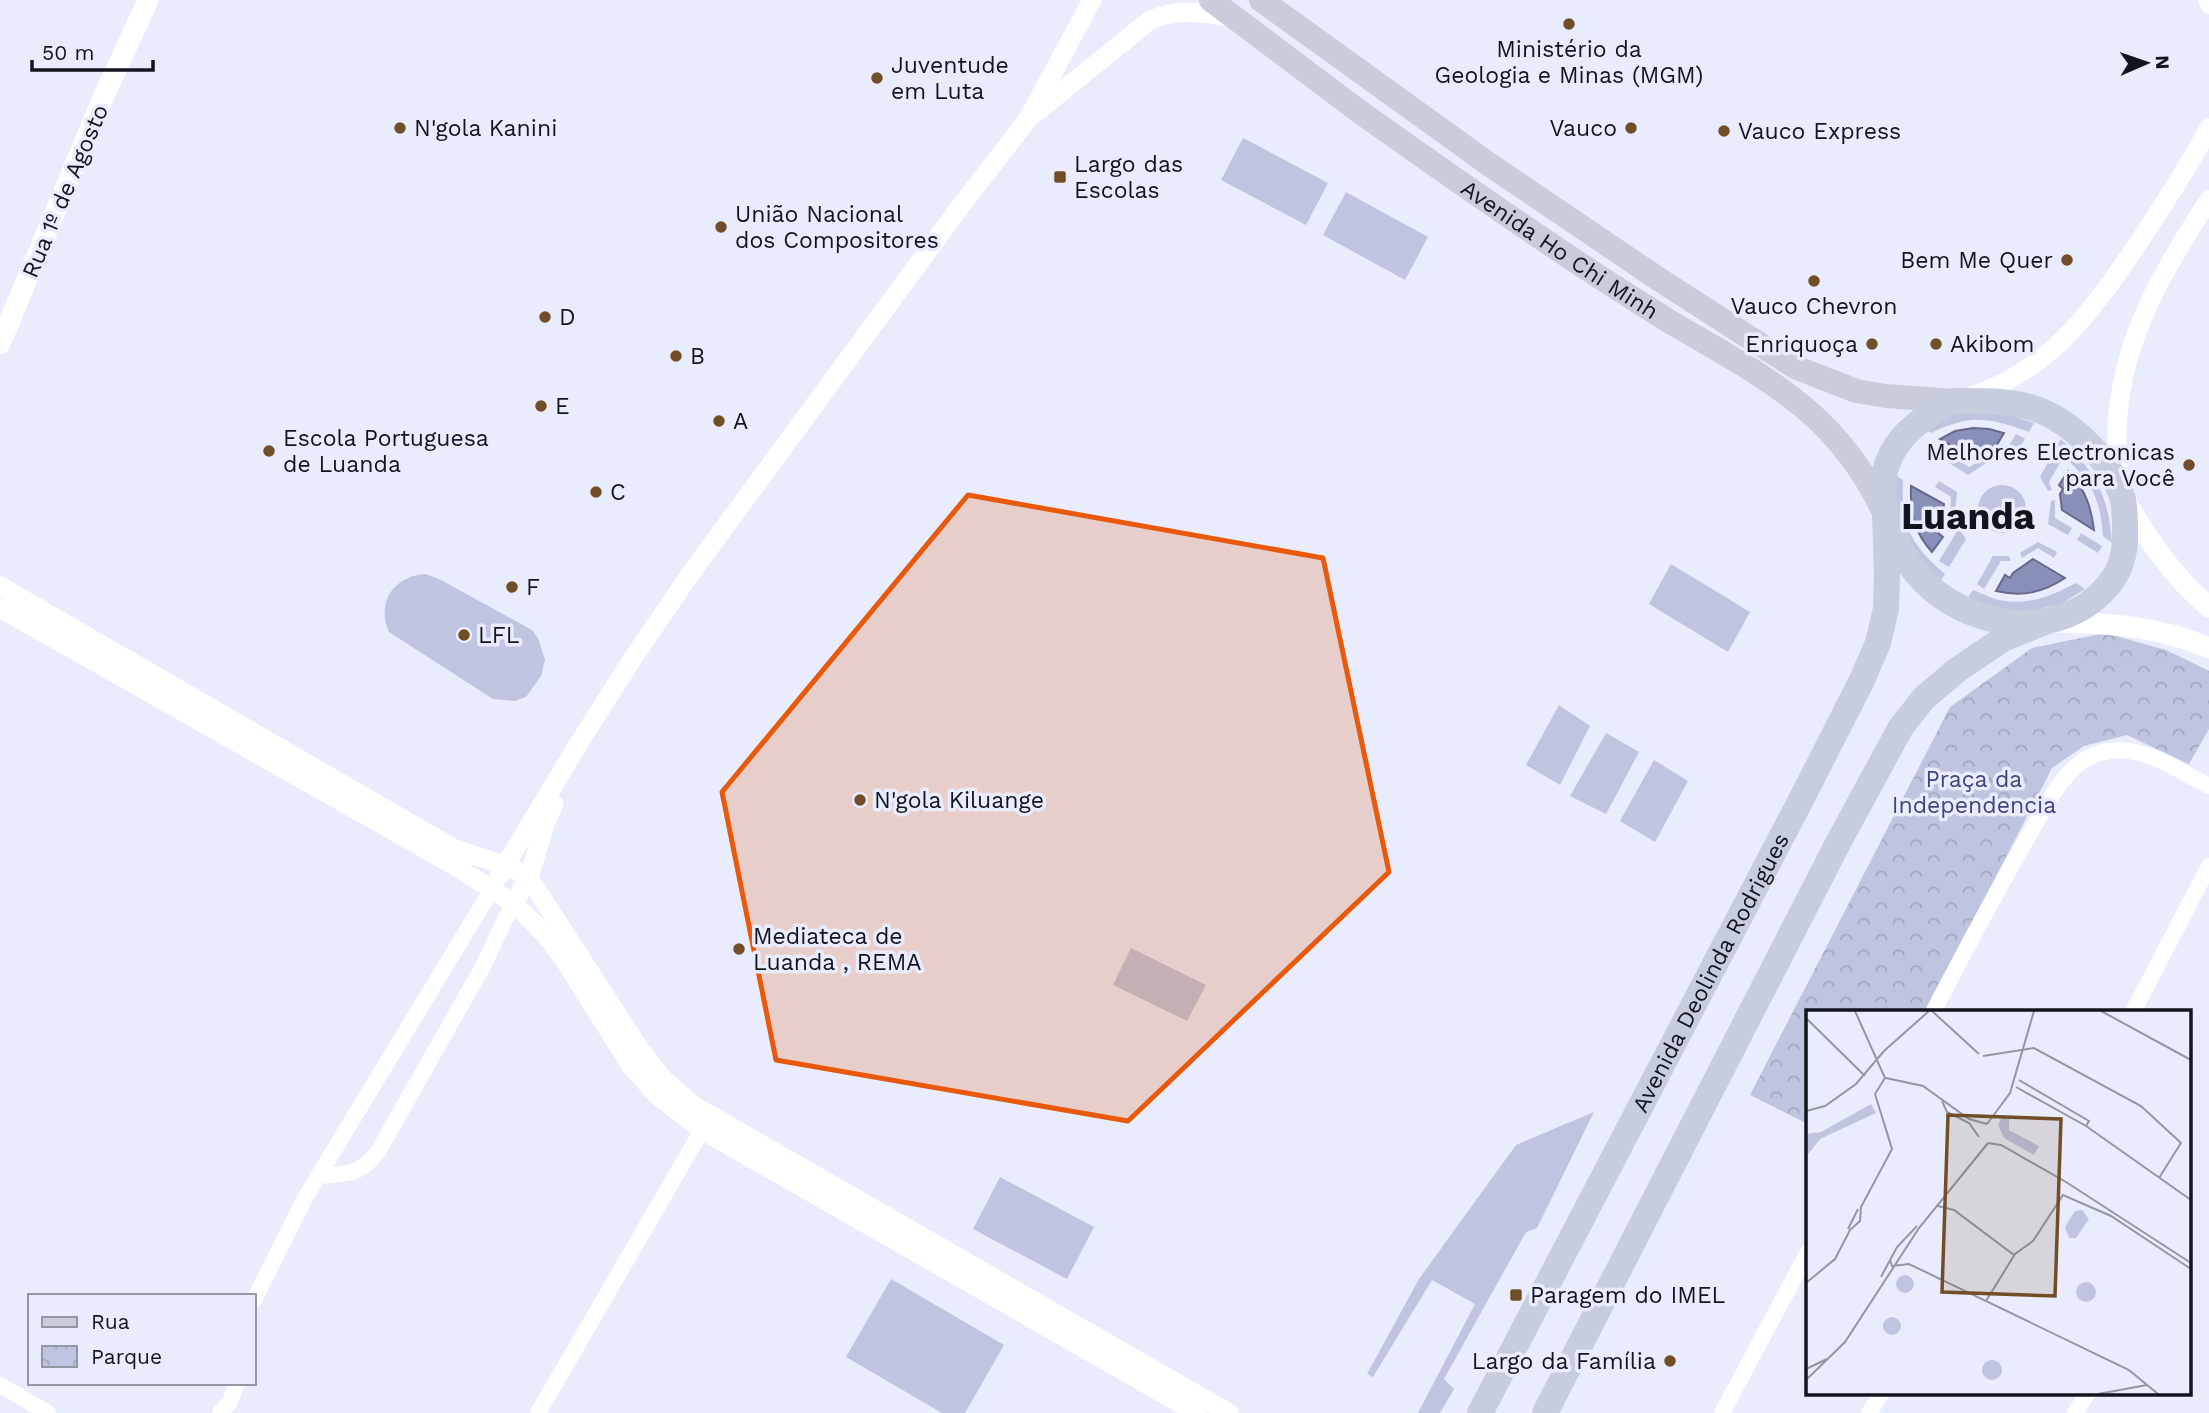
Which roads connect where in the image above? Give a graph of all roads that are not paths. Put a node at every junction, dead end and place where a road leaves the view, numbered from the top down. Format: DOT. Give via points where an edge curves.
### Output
graph roads {
  1 [pos="148,0"];
  2 [pos="1091,0"];
  3 [pos="1211,0"];
  4 [pos="1261,0"];
  5 [pos="2206,0"];
  6 [pos="2209,6"];
  7 [pos="1235,18"];
  8 [pos="1028,119"];
  9 [pos="2209,128"];
  10 [pos="2209,200"];
  11 [pos="0,344"];
  12 [pos="1955,401"];
  13 [pos="2122,496"];
  14 [pos="1885,515"];
  15 [pos="0,586"];
  16 [pos="2209,607"];
  17 [pos="0,608"];
  18 [pos="2045,622"];
  19 [pos="2209,648"];
  20 [pos="579,743"];
  21 [pos="2209,786"];
  22 [pos="545,824"];
  23 [pos="505,866"];
  24 [pos="2209,866"];
  25 [pos="529,878"];
  26 [pos="492,889"];
  27 [pos="513,903"];
  28 [pos="558,921"];
  29 [pos="1934,1010"];
  30 [pos="2134,1010"];
  31 [pos="702,1130"];
  32 [pos="319,1176"];
  33 [pos="1806,1256"];
  34 [pos="256,1296"];
  35 [pos="0,1385"];
  36 [pos="236,1385"];
  37 [pos="1880,1396"];
  38 [pos="2086,1396"];
  39 [pos="48,1413"];
  40 [pos="220,1413"];
  41 [pos="538,1413"];
  42 [pos="1198,1413"];
  43 [pos="1228,1413"];
  44 [pos="1480,1413"];
  45 [pos="1545,1413"];
  46 [pos="1722,1413"];
  47 [pos="1869,1413"];
  48 [pos="2075,1413"];
  1 -- 11 [label="main road, Rua 1º de Agosto"];
  2 -- 8 [label="street"];
  3 -- 7 [label="main road, Avenida Ho Chi Minh"];
  4 -- 12 [label="main road, Avenida Ho Chi Minh" via="1490,165 1795,367 1856,391"];
  5 -- 6 [label="street"];
  7 -- 8 [label="street" via="1191,12 1159,16"];
  7 -- 14 [label="main road, Avenida Ho Chi Minh" via="1547,242 1779,387 1847,450"];
  8 -- 20 [label="street" via="699,562"];
  9 -- 12 [label="street" via="2118,273 2071,332 2014,377"];
  10 -- 13 [label="street" via="2165,271 2127,356 2116,440"];
  12 -- 13 [label="highway" via="2011,403 2060,421 2096,452"];
  12 -- 14 [label="highway" via="1929,414 1893,450 1881,486"];
  13 -- 16 [label="main road" via="2172,571"];
  13 -- 18 [label="highway" via="2125,547 2113,579 2086,606"];
  14 -- 18 [label="highway" via="1901,552 1922,579 1947,600 1996,620"];
  14 -- 44 [label="highway, Avenida Deolinda Rodrigues" via="1885,609 1878,643 1862,680"];
  15 -- 23 [label="street" via="453,848"];
  17 -- 26 [label="street"];
  18 -- 19 [label="main road" via="2132,626"];
  18 -- 45 [label="highway" via="2003,639 1957,670 1924,698 1901,727"];
  20 -- 22 [label="street"];
  20 -- 23 [label="street"];
  21 -- 29 [label="street" via="2157,760 2124,750 2080,763 2058,786"];
  22 -- 25 [label="street"];
  22 -- 28 [label="street" via="544,880"];
  23 -- 25 [label="street"];
  23 -- 26 [label="street"];
  24 -- 30 [label="street"];
  25 -- 27 [label="street"];
  25 -- 28 [label="street"];
  26 -- 27 [label="street"];
  26 -- 32 [label="street"];
  27 -- 31 [label="street" via="551,942 638,1073 657,1095"];
  27 -- 32 [label="street" via="482,968 379,1150 354,1172"];
  28 -- 43 [label="street" via="639,1048 663,1079 693,1105"];
  31 -- 41 [label="street"];
  31 -- 42 [label="street"];
  32 -- 34 [label="street"];
  33 -- 46 [label="street"];
  35 -- 39 [label="street"];
  36 -- 40 [label="street"];
  37 -- 47 [label="street"];
  38 -- 48 [label="street"];
}
